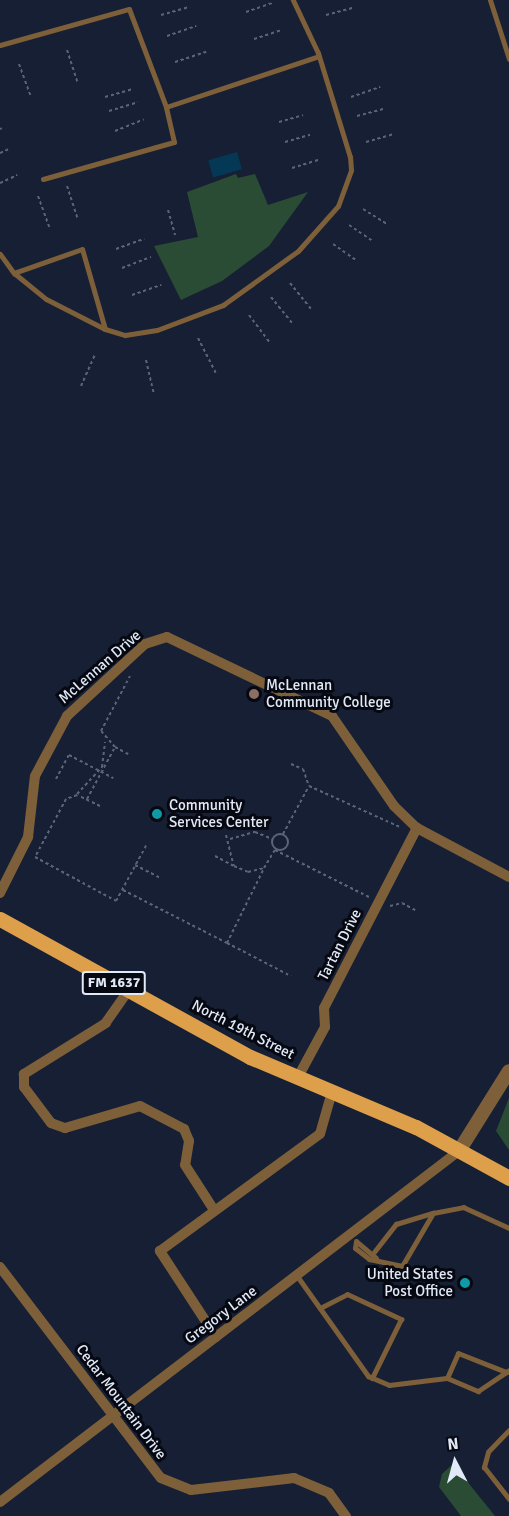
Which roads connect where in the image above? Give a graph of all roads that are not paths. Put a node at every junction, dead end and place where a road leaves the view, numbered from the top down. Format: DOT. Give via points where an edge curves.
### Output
graph roads {
  1 [pos="293,0"];
  2 [pos="490,0"];
  3 [pos="0,45"];
  4 [pos="319,56"];
  5 [pos="509,59"];
  6 [pos="166,107"];
  7 [pos="43,179"];
  8 [pos="0,254"];
  9 [pos="14,273"];
  10 [pos="105,329"];
  11 [pos="417,828"];
  12 [pos="509,877"];
  13 [pos="0,893"];
  14 [pos="0,919"];
  15 [pos="128,991"];
  16 [pos="509,1071"];
  17 [pos="298,1077"];
  18 [pos="332,1092"];
  19 [pos="459,1151"];
  20 [pos="509,1178"];
  21 [pos="214,1210"];
  22 [pos="434,1213"];
  23 [pos="509,1228"];
  24 [pos="353,1238"];
  25 [pos="375,1255"];
  26 [pos="0,1267"];
  27 [pos="297,1276"];
  28 [pos="320,1308"];
  29 [pos="216,1337"];
  30 [pos="507,1371"];
  31 [pos="372,1378"];
  32 [pos="447,1378"];
  33 [pos="113,1416"];
  34 [pos="509,1431"];
  35 [pos="509,1499"];
  36 [pos="0,1502"];
  37 [pos="346,1516"];
  1 -- 4 [label="lane"];
  2 -- 5 [label="lane"];
  3 -- 6 [label="lane" via="129,9"];
  4 -- 6 [label="lane"];
  4 -- 10 [label="lane" via="350,157 351,170 338,206 298,251 223,305 157,330 125,335"];
  6 -- 7 [label="lane" via="174,142"];
  8 -- 9 [label="lane"];
  9 -- 10 [label="lane" via="46,299"];
  9 -- 10 [label="lane" via="81,249"];
  11 -- 12 [label="street, McLennan Drive"];
  11 -- 13 [label="street, McLennan Drive" via="394,806 332,716 180,639 157,638 67,716 35,776 28,837"];
  11 -- 17 [label="street, Tartan Drive" via="324,1008 325,1027"];
  14 -- 15 [label="main road, North 19th Street / FM 1637"];
  15 -- 17 [label="main road, North 19th Street / FM 1637"];
  15 -- 21 [label="street" via="106,1023 24,1074 24,1087 51,1123 65,1128 140,1106 184,1129 189,1141 185,1166"];
  16 -- 19 [label="street"];
  17 -- 18 [label="main road, North 19th Street / FM 1637"];
  18 -- 19 [label="main road, North 19th Street / FM 1637"];
  18 -- 21 [label="street" via="320,1134"];
  19 -- 20 [label="main road, North 19th Street / FM 1637"];
  19 -- 24 [label="street, Gregory Lane"];
  21 -- 29 [label="street" via="160,1251"];
  22 -- 23 [label="lane" via="463,1207"];
  22 -- 25 [label="lane" via="396,1224"];
  22 -- 25 [label="lane" via="402,1266"];
  24 -- 25 [label="lane"];
  24 -- 25 [label="lane" via="355,1248"];
  24 -- 27 [label="street, Gregory Lane"];
  26 -- 33 [label="street, Cedar Mountain Drive"];
  27 -- 28 [label="lane"];
  27 -- 29 [label="street, Gregory Lane"];
  28 -- 31 [label="lane"];
  28 -- 31 [label="lane" via="348,1294 401,1319"];
  29 -- 33 [label="street, Gregory Lane"];
  30 -- 32 [label="lane" via="478,1391"];
  30 -- 32 [label="lane" via="458,1353"];
  31 -- 32 [label="lane" via="388,1385"];
  33 -- 36 [label="street, Gregory Lane"];
  33 -- 37 [label="street, Cedar Mountain Drive" via="171,1485 191,1490 294,1478 329,1493"];
  34 -- 35 [label="lane" via="488,1452 484,1467"];
}
